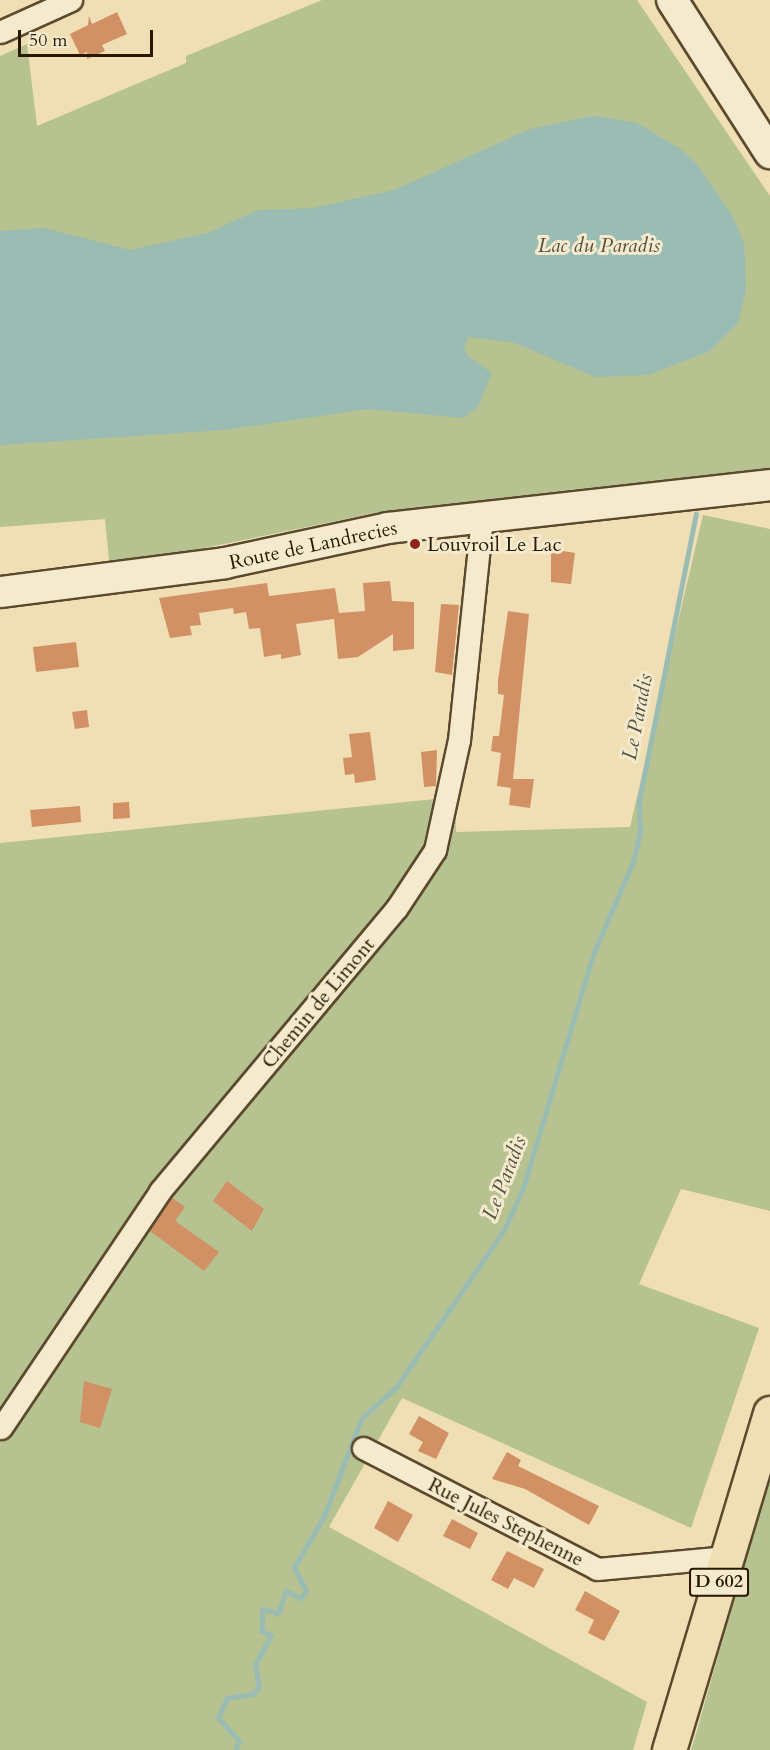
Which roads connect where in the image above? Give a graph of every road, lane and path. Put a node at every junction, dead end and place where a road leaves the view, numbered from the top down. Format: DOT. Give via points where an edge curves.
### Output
graph roads {
  1 [pos="71,0"];
  2 [pos="672,0"];
  3 [pos="0,32"];
  4 [pos="770,153"];
  5 [pos="770,485"];
  6 [pos="728,490"];
  7 [pos="770,496"];
  8 [pos="482,516"];
  9 [pos="0,592"];
  10 [pos="770,1413"];
  11 [pos="1,1428"];
  12 [pos="363,1448"];
  13 [pos="727,1557"];
  14 [pos="669,1750"];
  1 -- 3 [label="street"];
  2 -- 4 [label="main road"];
  5 -- 6 [label="main road, Route de Landrecies"];
  6 -- 7 [label="main road"];
  6 -- 8 [label="main road, Route de Landrecies"];
  8 -- 9 [label="main road, Route de Landrecies" via="388,528 213,565"];
  8 -- 11 [label="street, Chemin de Limont" via="457,751 435,850 396,909 153,1200"];
  10 -- 13 [label="main road, D 602"];
  12 -- 13 [label="street, Rue Jules Stephenne" via="597,1569"];
  13 -- 14 [label="main road, D 602"];
}
